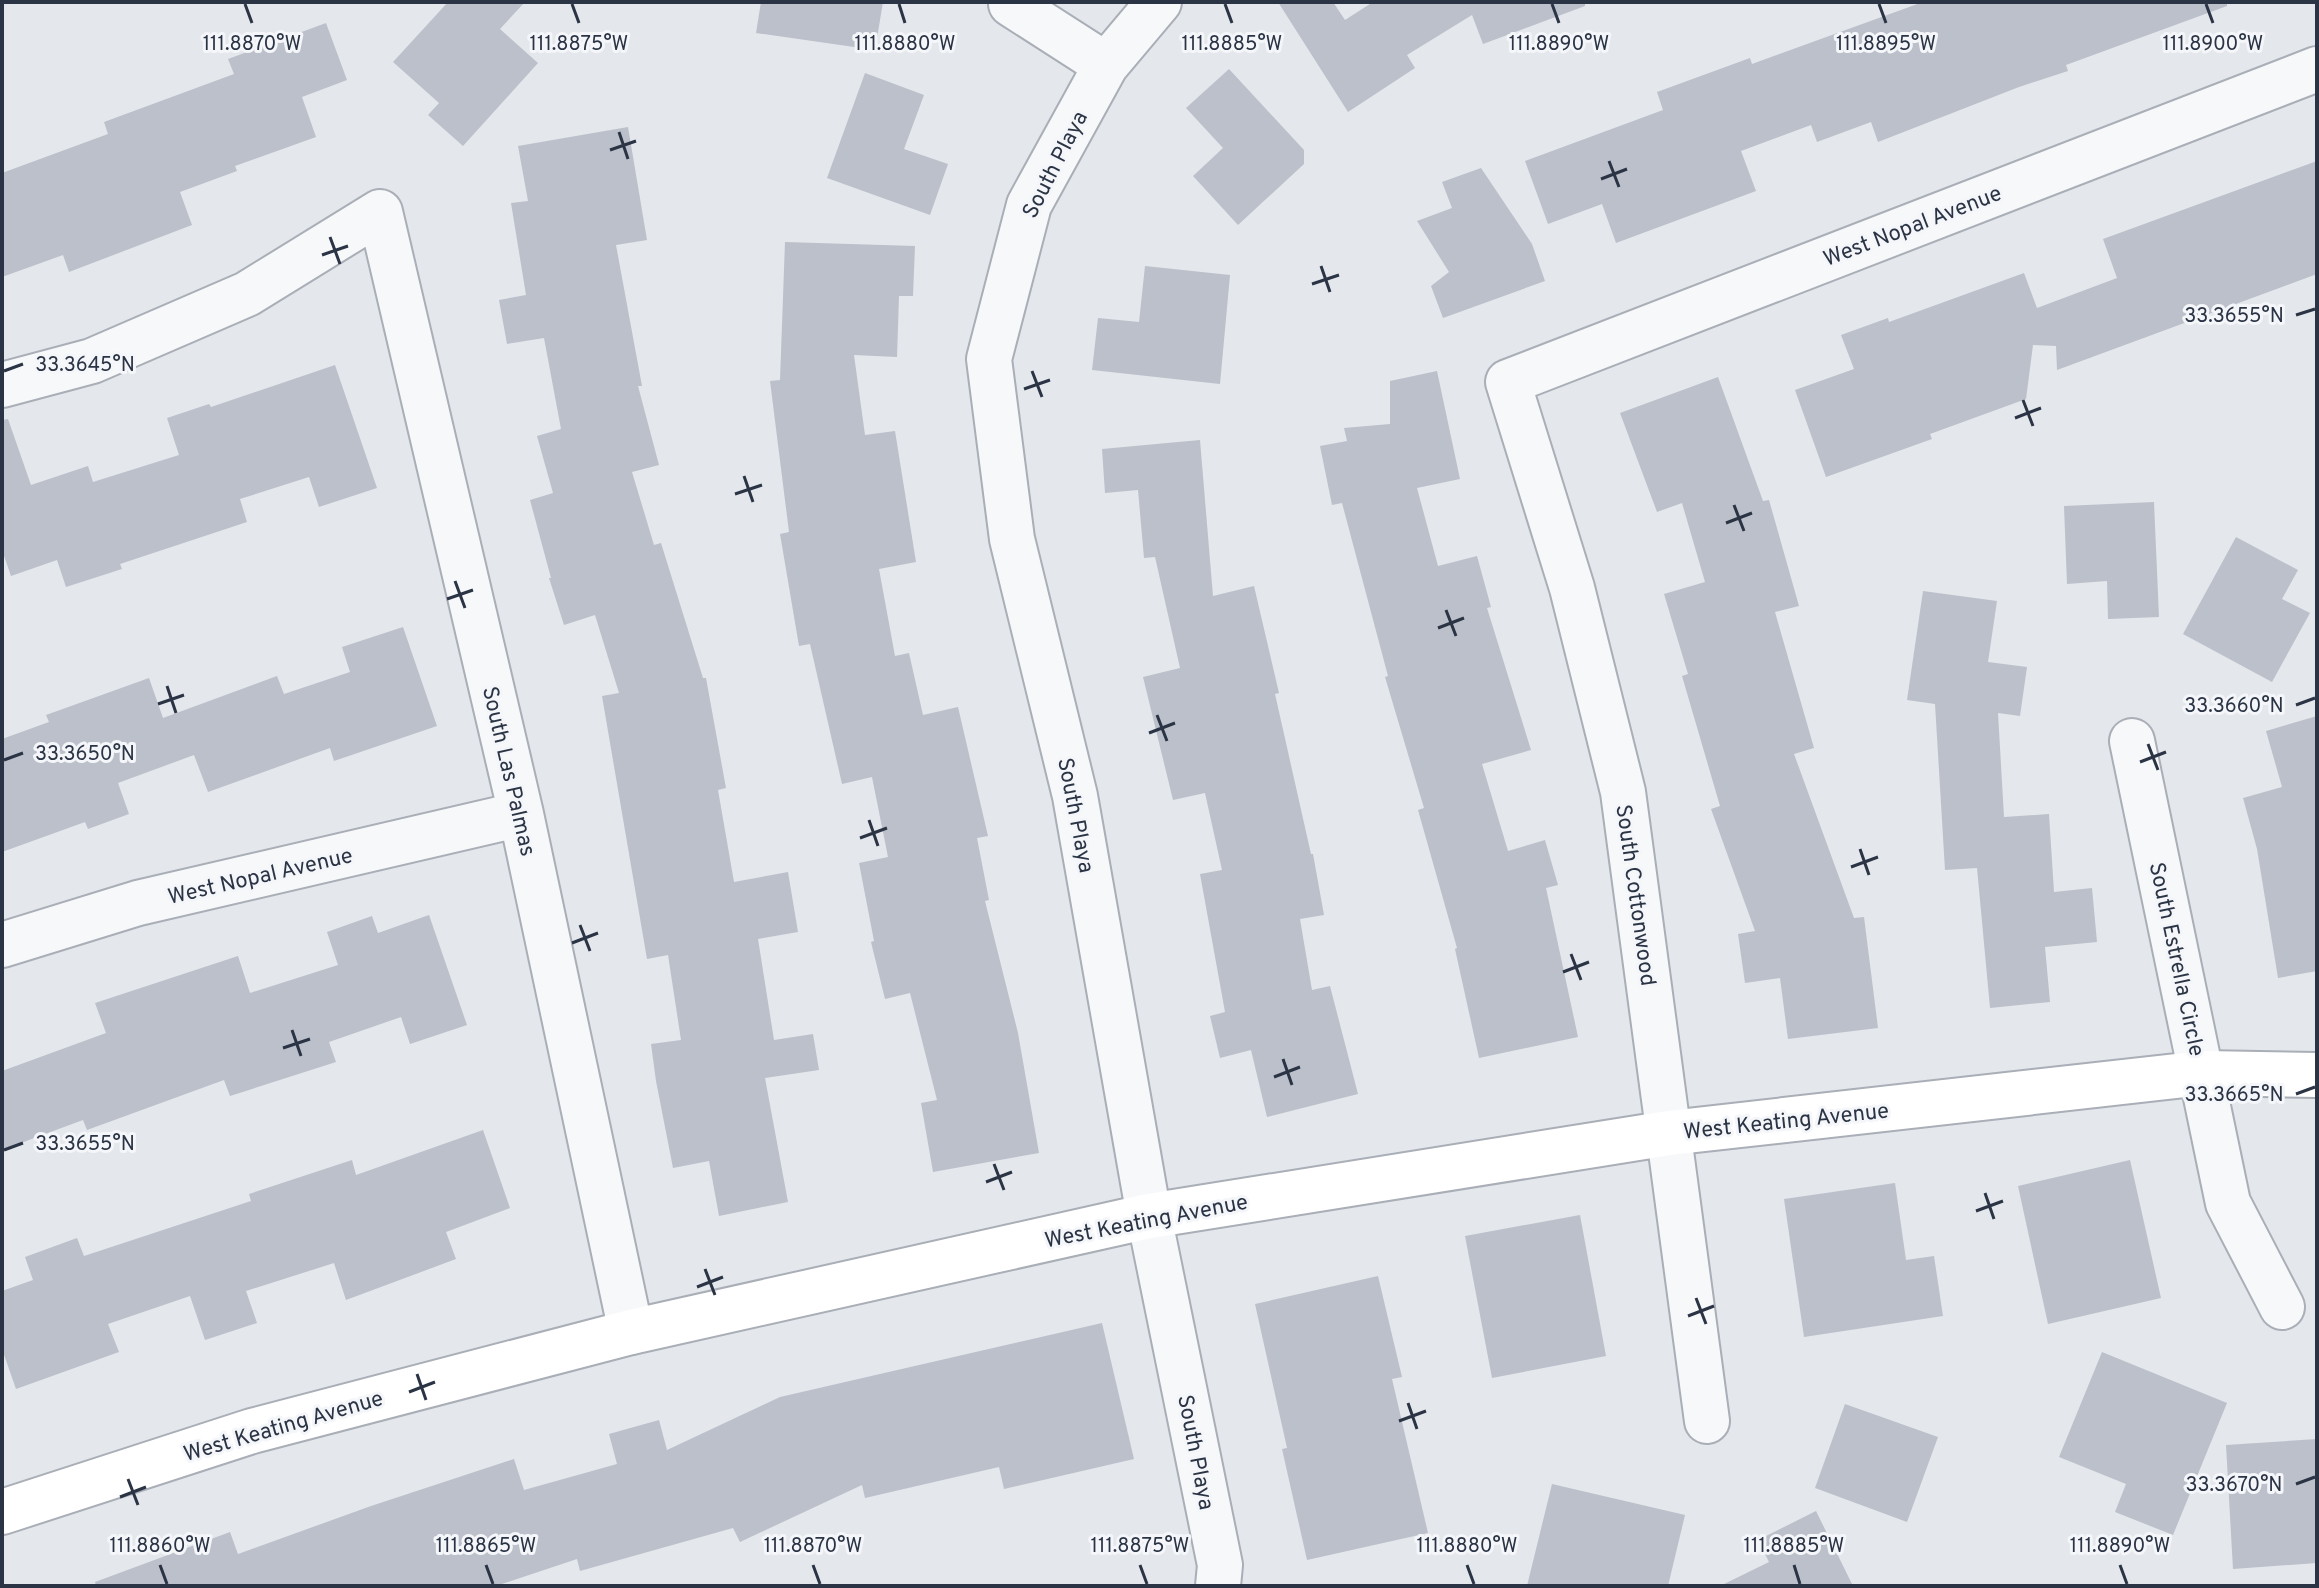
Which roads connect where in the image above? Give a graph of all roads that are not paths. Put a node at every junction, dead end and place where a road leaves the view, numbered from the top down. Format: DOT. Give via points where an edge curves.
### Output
graph roads {
  1 [pos="1159,2"];
  2 [pos="1011,4"];
  3 [pos="1106,65"];
  4 [pos="2317,69"];
  5 [pos="1508,382"];
  6 [pos="2,385"];
  7 [pos="2132,741"];
  8 [pos="521,814"];
  9 [pos="2,945"];
  10 [pos="2203,1073"];
  11 [pos="2317,1075"];
  12 [pos="1669,1133"];
  13 [pos="1149,1216"];
  14 [pos="2282,1307"];
  15 [pos="631,1332"];
  16 [pos="1707,1421"];
  17 [pos="2,1512"];
  18 [pos="1218,1586"];
  1 -- 3 [label="street, South Playa"];
  2 -- 3 [label="street"];
  3 -- 13 [label="street, South Playa" via="1029,205 989,359 1012,539 1075,796"];
  4 -- 5 [label="street, West Nopal Avenue"];
  5 -- 12 [label="street, South Cottonwood" via="1572,588 1623,792"];
  6 -- 8 [label="street, South Las Palmas" via="92,361 247,294 380,212"];
  7 -- 10 [label="street, South Estrella Circle"];
  8 -- 9 [label="street, West Nopal Avenue" via="138,903"];
  8 -- 15 [label="street, South Las Palmas"];
  10 -- 11 [label="street, West Keating Avenue"];
  10 -- 12 [label="street, West Keating Avenue"];
  10 -- 14 [label="street, South Estrella Circle" via="2228,1203"];
  12 -- 13 [label="street, West Keating Avenue"];
  12 -- 16 [label="street, South Cottonwood"];
  13 -- 15 [label="street, West Keating Avenue"];
  13 -- 18 [label="street, South Playa" via="1220,1565"];
  15 -- 17 [label="street, West Keating Avenue" via="252,1431"];
}
